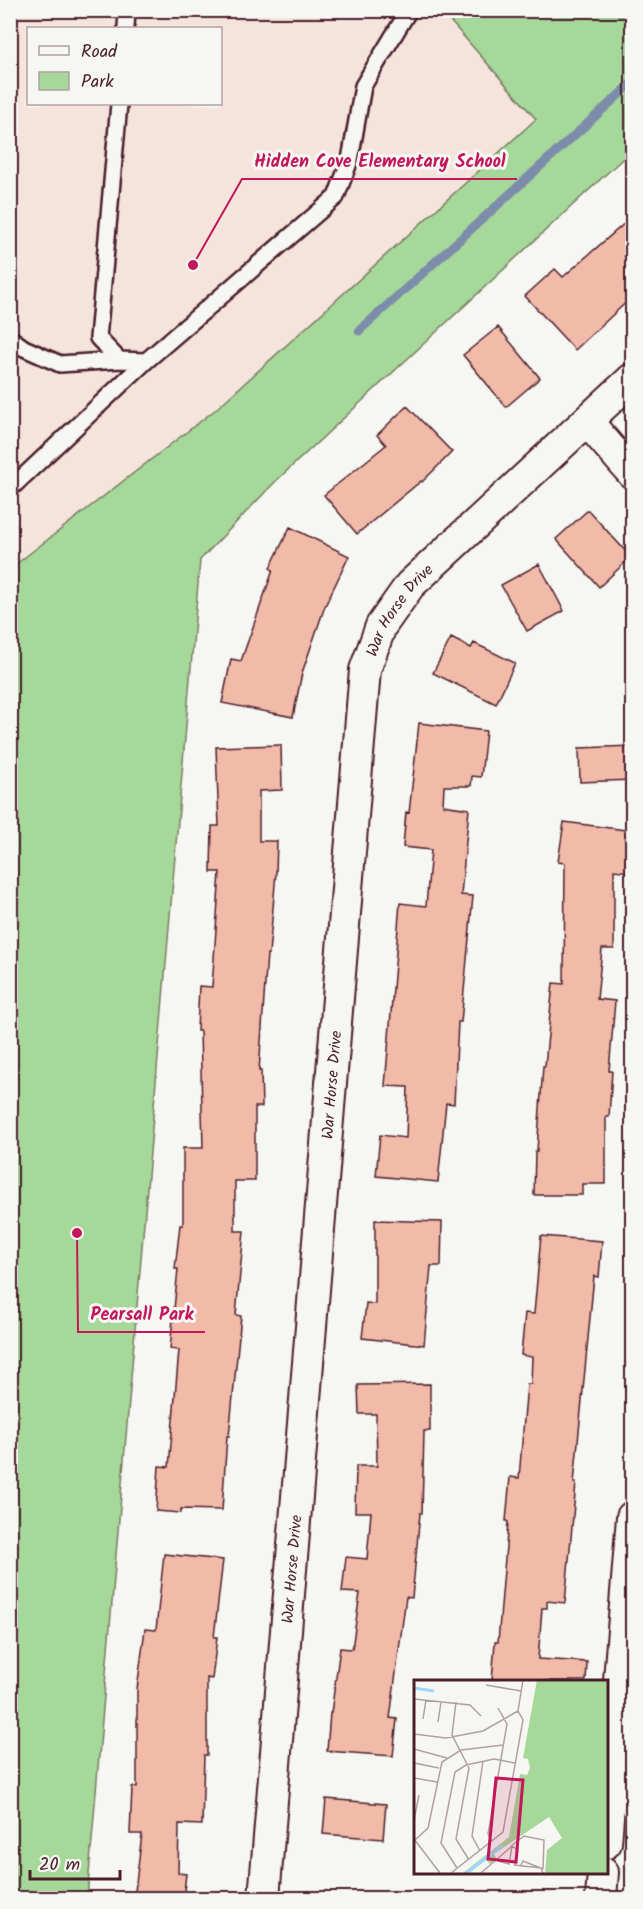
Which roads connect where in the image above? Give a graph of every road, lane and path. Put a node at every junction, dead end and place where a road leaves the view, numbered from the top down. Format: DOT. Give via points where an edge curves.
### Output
graph roads {
  1 [pos="127,10"];
  2 [pos="409,10"];
  3 [pos="126,27"];
  4 [pos="119,105"];
  5 [pos="10,338"];
  6 [pos="118,360"];
  7 [pos="146,361"];
  8 [pos="633,379"];
  9 [pos="587,421"];
  10 [pos="633,473"];
  11 [pos="10,489"];
  12 [pos="633,1517"];
  13 [pos="607,1831"];
  14 [pos="603,1873"];
  15 [pos="264,1899"];
  16 [pos="601,1899"];
  1 -- 3 [label="lane"];
  2 -- 7 [label="lane" via="363,86 350,160 336,196"];
  4 -- 6 [label="lane" via="98,338"];
  5 -- 6 [label="lane" via="60,364"];
  6 -- 7 [label="lane"];
  7 -- 11 [label="lane"];
  8 -- 9 [label="street, War Horse Drive"];
  9 -- 10 [label="street"];
  9 -- 15 [label="street, War Horse Drive" via="410,585 381,626 365,670"];
  12 -- 13 [label="street"];
  14 -- 16 [label="street"];
}
